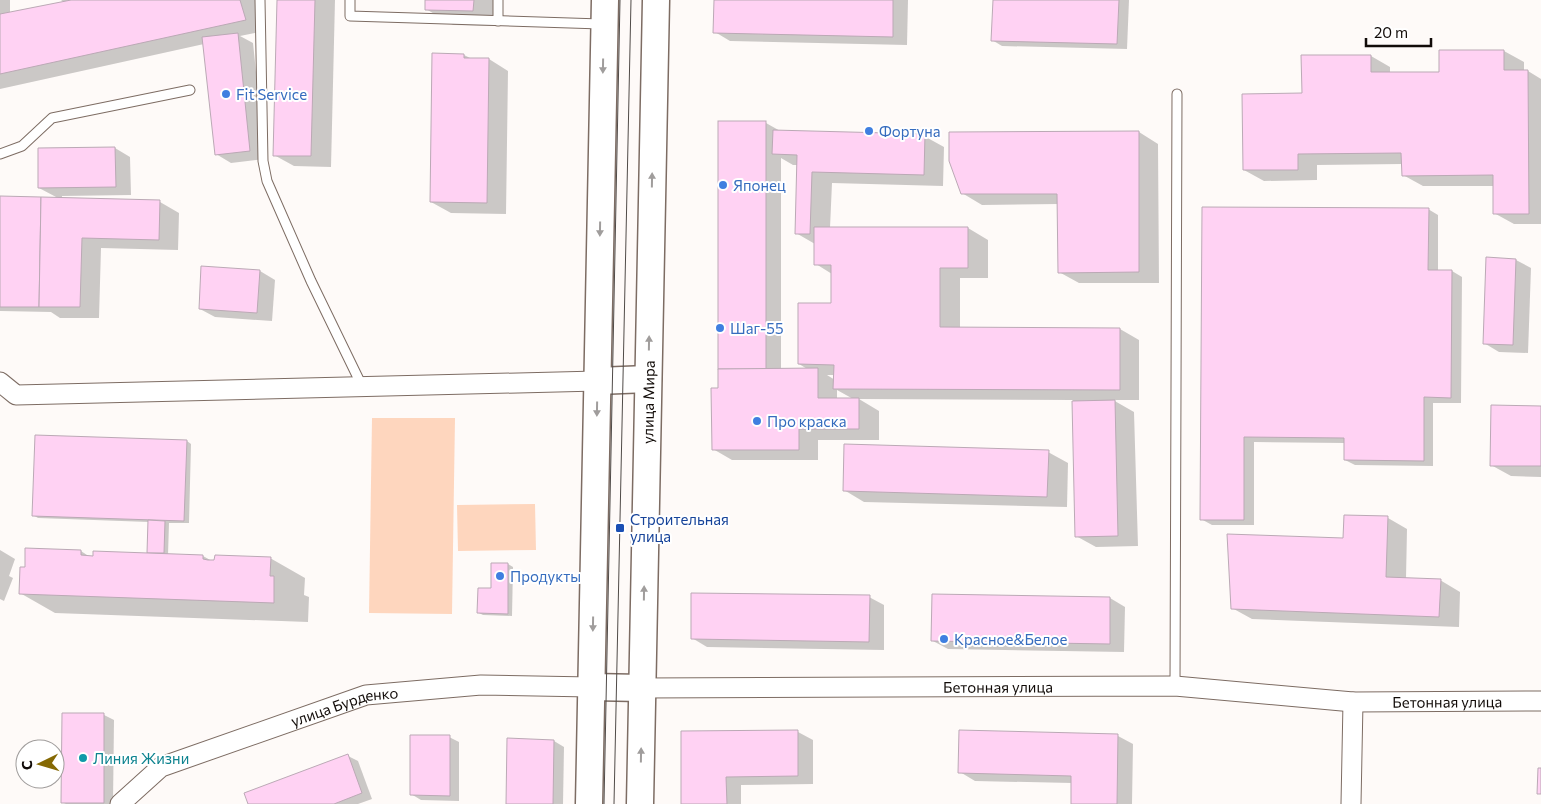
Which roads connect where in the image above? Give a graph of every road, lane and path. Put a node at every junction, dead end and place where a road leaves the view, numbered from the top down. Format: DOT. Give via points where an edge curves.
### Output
graph roads {
  1 [pos="260,0"];
  2 [pos="350,0"];
  3 [pos="498,0"];
  4 [pos="656,0"];
  5 [pos="604,12"];
  6 [pos="498,20"];
  7 [pos="190,90"];
  8 [pos="1178,94"];
  9 [pos="0,154"];
  10 [pos="648,379"];
  11 [pos="597,381"];
  12 [pos="0,382"];
  13 [pos="362,386"];
  14 [pos="1175,686"];
  15 [pos="591,687"];
  16 [pos="642,688"];
  17 [pos="1541,701"];
  18 [pos="1353,702"];
  19 [pos="120,804"];
  20 [pos="589,804"];
  21 [pos="640,804"];
  22 [pos="1351,804"];
  1 -- 13 [label="lane" via="263,162 267,181"];
  2 -- 6 [label="lane" via="350,16"];
  3 -- 6 [label="lane"];
  10 -- 4 [label="street, улица Мира, one-way"];
  5 -- 6 [label="lane"];
  5 -- 11 [label="street, one-way"];
  7 -- 9 [label="lane" via="52,118 22,146"];
  8 -- 14 [label="lane"];
  10 -- 11 [label="street"];
  16 -- 10 [label="street, улица Мира, one-way"];
  11 -- 13 [label="street"];
  11 -- 15 [label="street, one-way"];
  12 -- 13 [label="street" via="16,395"];
  14 -- 16 [label="street, Бетонная улица"];
  14 -- 18 [label="street, Бетонная улица"];
  15 -- 16 [label="street"];
  15 -- 19 [label="street, улица Бурденко" via="481,685 366,695 161,767"];
  15 -- 20 [label="street"];
  21 -- 16 [label="street, улица Мира, one-way"];
  17 -- 18 [label="street, Бетонная улица"];
  18 -- 22 [label="street"];
}
